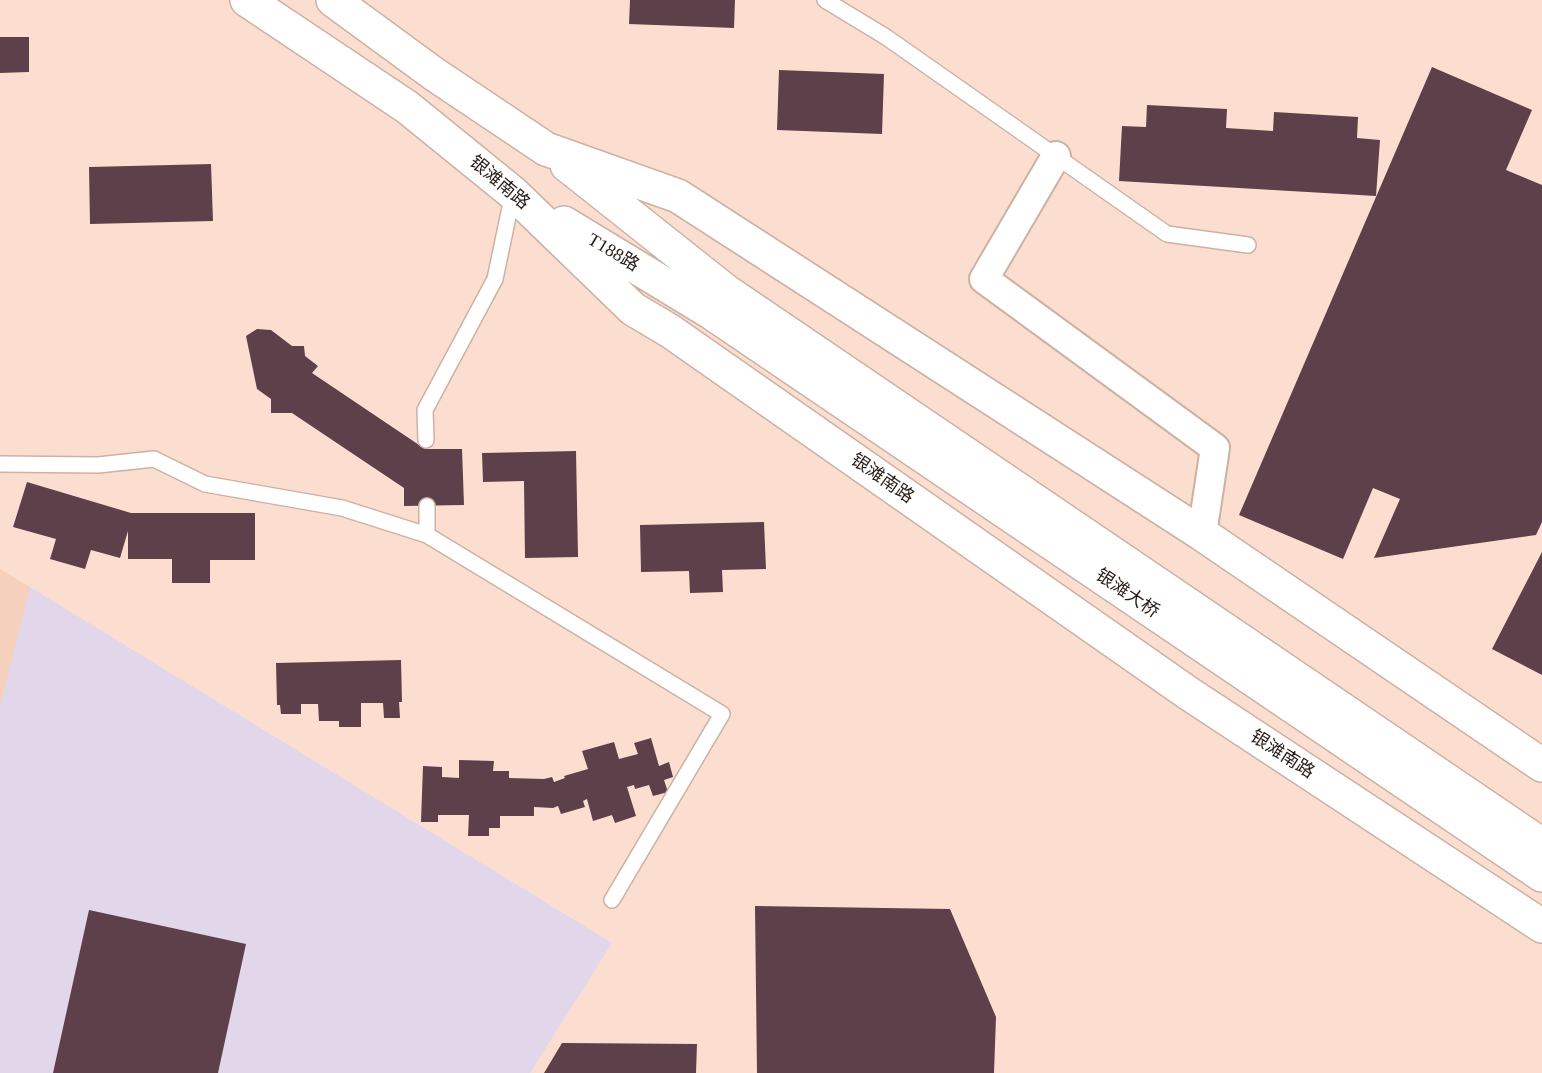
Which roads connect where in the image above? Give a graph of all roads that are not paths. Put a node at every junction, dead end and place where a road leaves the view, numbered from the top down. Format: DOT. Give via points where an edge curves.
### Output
graph roads {
  1 [pos="247,0"];
  2 [pos="333,0"];
  3 [pos="825,0"];
  4 [pos="546,148"];
  5 [pos="1056,156"];
  6 [pos="513,193"];
  7 [pos="1248,244"];
  8 [pos="719,302"];
  9 [pos="426,440"];
  10 [pos="0,464"];
  11 [pos="427,506"];
  12 [pos="1202,534"];
  13 [pos="427,535"];
  14 [pos="1542,765"];
  15 [pos="1542,845"];
  16 [pos="1542,875"];
  17 [pos="612,900"];
  18 [pos="1542,926"];
  1 -- 6 [label="main road, 银滩南路" via="407,107"];
  2 -- 4 [label="main road" via="434,74"];
  3 -- 5 [label="lane"];
  4 -- 8 [label="main road, T188路"];
  4 -- 12 [label="main road" via="678,196"];
  5 -- 7 [label="lane" via="1167,234"];
  5 -- 12 [label="street" via="984,279 1215,448"];
  6 -- 8 [label="main road, T188路"];
  6 -- 9 [label="lane" via="495,279 425,410"];
  6 -- 18 [label="main road, 银滩南路" via="633,309 1188,693"];
  8 -- 15 [label="main road, 银滩大桥"];
  8 -- 16 [label="main road, 银滩大桥"];
  10 -- 13 [label="lane" via="98,465 154,459 205,484 342,508"];
  11 -- 13 [label="lane"];
  12 -- 14 [label="main road"];
  13 -- 17 [label="lane" via="722,714"];
}
